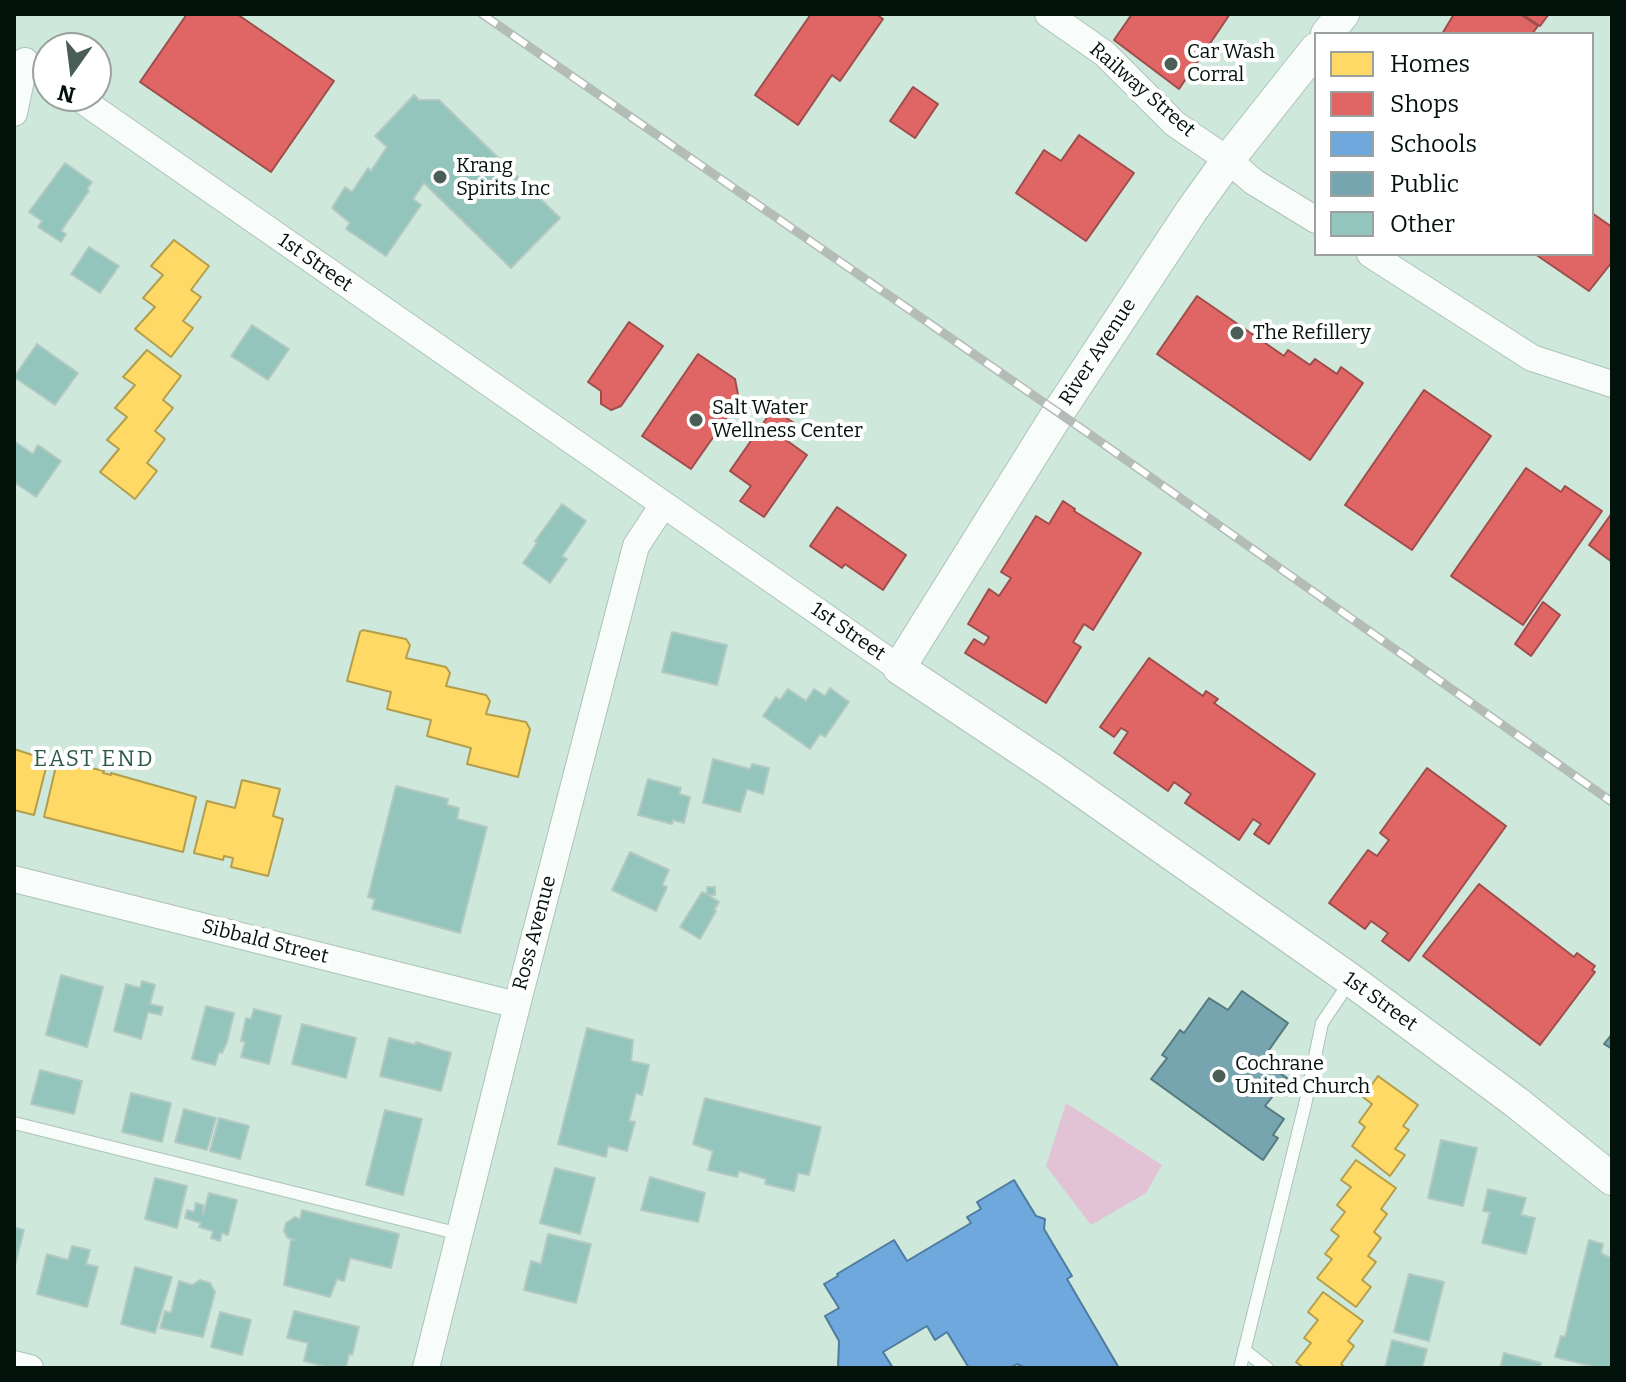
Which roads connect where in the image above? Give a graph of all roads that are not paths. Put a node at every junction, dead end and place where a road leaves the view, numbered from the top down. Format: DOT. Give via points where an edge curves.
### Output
graph roads {
  1 [pos="1048,14"];
  2 [pos="1314,52"];
  3 [pos="20,57"];
  4 [pos="99,112"];
  5 [pos="14,113"];
  6 [pos="1228,160"];
  7 [pos="1314,219"];
  8 [pos="1373,256"];
  9 [pos="1608,377"];
  10 [pos="663,505"];
  11 [pos="899,668"];
  12 [pos="14,879"];
  13 [pos="1351,980"];
  14 [pos="517,1005"];
  15 [pos="14,1123"];
  16 [pos="1612,1179"];
  17 [pos="460,1234"];
  18 [pos="1244,1350"];
  19 [pos="14,1364"];
  20 [pos="30,1368"];
  21 [pos="426,1368"];
  22 [pos="1240,1368"];
  23 [pos="1267,1368"];
  1 -- 6 [label="street, Railway Street" via="1105,54 1175,124"];
  2 -- 6 [label="street, River Avenue"];
  3 -- 5 [label="street"];
  4 -- 10 [label="street, 1st Street"];
  6 -- 7 [label="street, Railway Street"];
  6 -- 11 [label="street, River Avenue" via="1093,359"];
  8 -- 9 [label="street" via="1532,358"];
  10 -- 11 [label="street, 1st Street"];
  10 -- 14 [label="street, Ross Avenue" via="636,546"];
  11 -- 13 [label="street, 1st Street"];
  12 -- 14 [label="street, Sibbald Street"];
  13 -- 16 [label="street, 1st Street"];
  13 -- 18 [label="lane" via="1322,1023"];
  14 -- 17 [label="street, Ross Avenue"];
  15 -- 17 [label="lane"];
  17 -- 21 [label="street, Ross Avenue"];
  18 -- 22 [label="lane"];
  18 -- 23 [label="lane"];
  19 -- 20 [label="street"];
}
